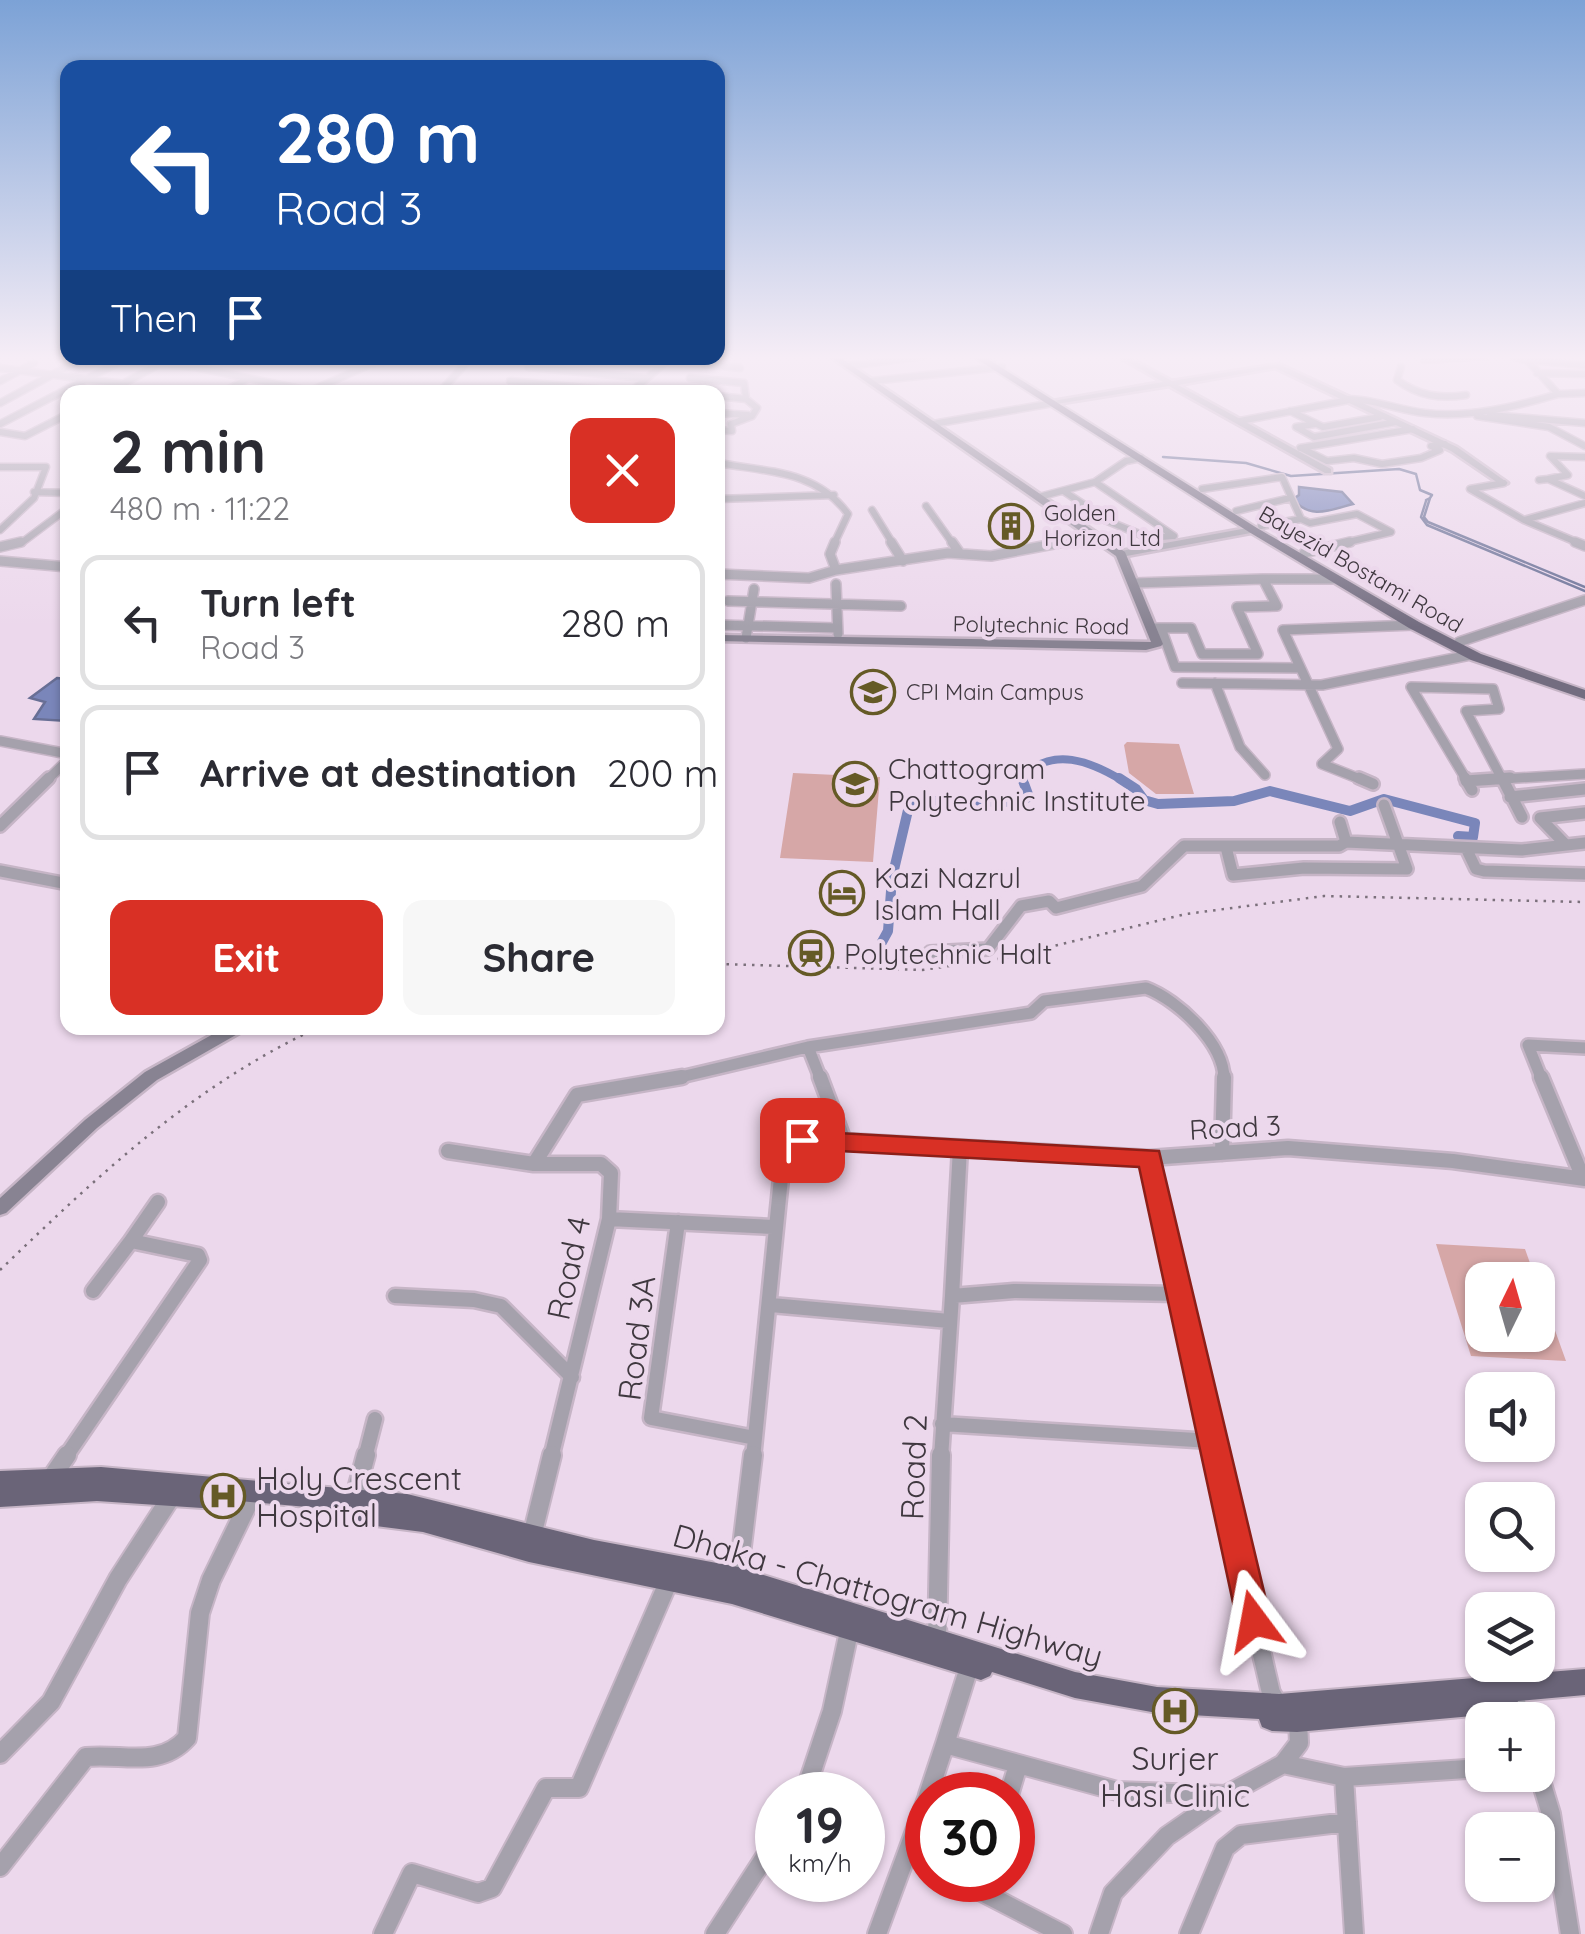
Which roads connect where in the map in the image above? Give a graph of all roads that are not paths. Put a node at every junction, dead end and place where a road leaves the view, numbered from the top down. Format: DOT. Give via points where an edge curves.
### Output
graph roads {
  1 [pos="965,446"];
  2 [pos="1123,446"];
  3 [pos="1130,446"];
  4 [pos="1291,446"];
  5 [pos="1312,446"];
  6 [pos="1432,446"];
  7 [pos="1447,446"];
  8 [pos="1296,449"];
  9 [pos="1585,457"];
  10 [pos="1141,458"];
  11 [pos="725,465"];
  12 [pos="0,467"];
  13 [pos="1328,471"];
  14 [pos="1095,482"];
  15 [pos="1504,483"];
  16 [pos="1202,489"];
  17 [pos="34,492"];
  18 [pos="1065,492"];
  19 [pos="60,493"];
  20 [pos="834,495"];
  21 [pos="1039,497"];
  22 [pos="1290,498"];
  23 [pos="725,500"];
  24 [pos="1585,500"];
  25 [pos="926,506"];
  26 [pos="872,510"];
  27 [pos="1236,510"];
  28 [pos="60,514"];
  29 [pos="1301,518"];
  30 [pos="1524,520"];
  31 [pos="1257,528"];
  32 [pos="0,530"];
  33 [pos="1094,536"];
  34 [pos="1143,536"];
  35 [pos="1174,536"];
  36 [pos="1130,539"];
  37 [pos="1185,544"];
  38 [pos="1585,546"];
  39 [pos="0,547"];
  40 [pos="960,552"];
  41 [pos="1304,553"];
  42 [pos="1120,554"];
  43 [pos="0,561"];
  44 [pos="903,561"];
  45 [pos="60,566"];
  46 [pos="836,570"];
  47 [pos="725,575"];
  48 [pos="1263,579"];
  49 [pos="1333,579"];
  50 [pos="1135,583"];
  51 [pos="836,584"];
  52 [pos="754,590"];
  53 [pos="1585,600"];
  54 [pos="728,601"];
  55 [pos="751,602"];
  56 [pos="1570,604"];
  57 [pos="838,605"];
  58 [pos="901,606"];
  59 [pos="1585,611"];
  60 [pos="1414,625"];
  61 [pos="725,627"];
  62 [pos="1156,628"];
  63 [pos="748,632"];
  64 [pos="838,634"];
  65 [pos="725,637"];
  66 [pos="1460,642"];
  67 [pos="1470,655"];
  68 [pos="1298,668"];
  69 [pos="1182,682"];
  70 [pos="1215,684"];
  71 [pos="1306,684"];
  72 [pos="1585,693"];
  73 [pos="0,741"];
  74 [pos="60,755"];
  75 [pos="60,765"];
  76 [pos="1585,774"];
  77 [pos="1265,775"];
  78 [pos="1502,779"];
  79 [pos="1373,784"];
  80 [pos="1585,789"];
  81 [pos="1510,797"];
  82 [pos="1384,805"];
  83 [pos="1585,814"];
  84 [pos="1522,817"];
  85 [pos="1340,822"];
  86 [pos="0,826"];
  87 [pos="1346,842"];
  88 [pos="1585,842"];
  89 [pos="1566,844"];
  90 [pos="1226,847"];
  91 [pos="1400,847"];
  92 [pos="1466,848"];
  93 [pos="0,872"];
  94 [pos="1585,874"];
  95 [pos="60,883"];
  96 [pos="930,952"];
  97 [pos="223,1035"];
  98 [pos="808,1047"];
  99 [pos="1585,1048"];
  100 [pos="844,1141"];
  101 [pos="960,1148"];
  102 [pos="448,1151"];
  103 [pos="1222,1153"];
  104 [pos="1150,1158"];
  105 [pos="534,1164"];
  106 [pos="1584,1178"];
  107 [pos="158,1202"];
  108 [pos="0,1208"];
  109 [pos="609,1219"];
  110 [pos="678,1222"];
  111 [pos="773,1227"];
  112 [pos="131,1242"];
  113 [pos="93,1292"];
  114 [pos="1178,1294"];
  115 [pos="395,1296"];
  116 [pos="952,1296"];
  117 [pos="772,1305"];
  118 [pos="949,1321"];
  119 [pos="572,1377"];
  120 [pos="375,1419"];
  121 [pos="942,1424"];
  122 [pos="755,1438"];
  123 [pos="1211,1440"];
  124 [pos="52,1477"];
  125 [pos="0,1482"];
  126 [pos="177,1489"];
  127 [pos="0,1496"];
  128 [pos="250,1500"];
  129 [pos="354,1500"];
  130 [pos="532,1537"];
  131 [pos="673,1572"];
  132 [pos="738,1579"];
  133 [pos="850,1628"];
  134 [pos="938,1640"];
  135 [pos="972,1658"];
  136 [pos="1585,1682"];
  137 [pos="1585,1693"];
  138 [pos="1550,1702"];
  139 [pos="1465,1710"];
  140 [pos="1288,1712"];
  141 [pos="945,1744"];
  142 [pos="0,1754"];
  143 [pos="1283,1764"];
  144 [pos="1018,1765"];
  145 [pos="1465,1769"];
  146 [pos="812,1772"];
  147 [pos="936,1772"];
  148 [pos="1016,1772"];
  149 [pos="1344,1777"];
  150 [pos="1544,1792"];
  151 [pos="1226,1795"];
  152 [pos="1347,1822"];
  153 [pos="905,1858"];
  154 [pos="0,1867"];
  155 [pos="755,1872"];
  156 [pos="1001,1902"];
  157 [pos="383,1934"];
  158 [pos="715,1934"];
  159 [pos="877,1934"];
  160 [pos="1063,1934"];
  161 [pos="1099,1934"];
  162 [pos="1189,1934"];
  163 [pos="1354,1934"];
  164 [pos="1570,1934"];
  1 -- 21 [label="main road, Polytechnic Road"];
  2 -- 10 [label="main road, Bayezid Bostami Road"];
  3 -- 16 [label="main road, Bayezid Bostami Road"];
  4 -- 8 [label="street"];
  5 -- 8 [label="street"];
  6 -- 8 [label="street" via="1440,450 1382,464 1326,462"];
  7 -- 15 [label="street"];
  8 -- 13 [label="street"];
  9 -- 24 [label="street" via="1550,456 1568,475 1544,479"];
  10 -- 14 [label="street"];
  10 -- 31 [label="main road, Bayezid Bostami Road"];
  11 -- 20 [label="street" via="812,480"];
  12 -- 17 [label="street" via="46,467"];
  14 -- 18 [label="street"];
  14 -- 35 [label="street"];
  15 -- 30 [label="street" via="1470,489"];
  16 -- 22 [label="street" via="1282,478"];
  16 -- 27 [label="main road, Bayezid Bostami Road"];
  17 -- 19 [label="street"];
  17 -- 32 [label="street"];
  18 -- 21 [label="street"];
  18 -- 34 [label="street" via="1098,514 1093,515"];
  20 -- 23 [label="street"];
  20 -- 46 [label="street" via="848,514 830,554"];
  21 -- 33 [label="main road, Polytechnic Road"];
  22 -- 27 [label="street"];
  22 -- 29 [label="street"];
  24 -- 30 [label="street"];
  25 -- 40 [label="street"];
  26 -- 44 [label="street"];
  27 -- 31 [label="main road, Bayezid Bostami Road"];
  28 -- 39 [label="street" via="24,541"];
  29 -- 31 [label="street"];
  29 -- 41 [label="street" via="1310,523 1358,514 1391,532"];
  30 -- 38 [label="street"];
  31 -- 37 [label="street"];
  31 -- 41 [label="main road, Bayezid Bostami Road"];
  31 -- 49 [label="main road, Bayezid Bostami Road"];
  33 -- 40 [label="street" via="991,556"];
  33 -- 42 [label="main road, Polytechnic Road"];
  34 -- 35 [label="street"];
  34 -- 36 [label="street"];
  35 -- 37 [label="street"];
  37 -- 42 [label="street"];
  40 -- 44 [label="street"];
  41 -- 66 [label="main road, Bayezid Bostami Road"];
  42 -- 50 [label="main road, Polytechnic Road"];
  43 -- 45 [label="street"];
  44 -- 46 [label="street"];
  46 -- 47 [label="street" via="778,579"];
  48 -- 49 [label="street"];
  48 -- 50 [label="street"];
  48 -- 62 [label="street" via="1277,606 1237,607 1260,653 1204,654 1190,628"];
  49 -- 60 [label="main road, Bayezid Bostami Road"];
  50 -- 62 [label="main road, Polytechnic Road"];
  51 -- 57 [label="street"];
  52 -- 55 [label="street"];
  53 -- 56 [label="street"];
  54 -- 55 [label="street"];
  55 -- 57 [label="street"];
  55 -- 63 [label="street"];
  56 -- 59 [label="street"];
  56 -- 66 [label="street"];
  57 -- 58 [label="street"];
  57 -- 64 [label="street"];
  60 -- 67 [label="main road, Bayezid Bostami Road"];
  60 -- 68 [label="street" via="1284,629"];
  61 -- 63 [label="street"];
  62 -- 64 [label="main road, Polytechnic Road" via="1157,644 1146,647"];
  62 -- 68 [label="street" via="1176,667"];
  63 -- 64 [label="main road, Polytechnic Road"];
  63 -- 65 [label="main road, Polytechnic Road"];
  66 -- 72 [label="main road, Bayezid Bostami Road"];
  67 -- 71 [label="street"];
  67 -- 72 [label="main road, Bayezid Bostami Road"];
  68 -- 71 [label="street"];
  69 -- 70 [label="street"];
  70 -- 71 [label="street"];
  70 -- 77 [label="street" via="1240,747"];
  71 -- 79 [label="street" via="1338,749 1322,764"];
  73 -- 74 [label="street"];
  75 -- 86 [label="street"];
  76 -- 78 [label="street"];
  78 -- 78 [label="street" via="1469,785 1411,687 1493,690 1498,709 1466,711"];
  78 -- 81 [label="street"];
  80 -- 81 [label="street"];
  81 -- 84 [label="street"];
  82 -- 91 [label="street"];
  83 -- 89 [label="street" via="1540,818"];
  85 -- 87 [label="street"];
  87 -- 90 [label="street"];
  87 -- 91 [label="street"];
  88 -- 89 [label="street"];
  89 -- 92 [label="street"];
  90 -- 91 [label="street" via="1232,875 1407,869"];
  90 -- 96 [label="street" via="1184,846 1142,886 1056,908 1049,900 1021,906 988,949"];
  91 -- 92 [label="street"];
  92 -- 94 [label="street" via="1476,870 1487,874"];
  93 -- 95 [label="street"];
  97 -- 108 [label="main road" via="151,1076"];
  98 -- 100 [label="street"];
  98 -- 103 [label="street" via="1032,1014 1044,1001 1146,988 1216,1048 1224,1066"];
  98 -- 105 [label="street" via="676,1080 584,1091"];
  99 -- 106 [label="street" via="1528,1046"];
  100 -- 101 [label="street, Road 3"];
  100 -- 111 [label="street, Road 3" via="802,1140 784,1148"];
  101 -- 104 [label="street, Road 3"];
  101 -- 116 [label="street, Road 2"];
  102 -- 105 [label="street, Road 4"];
  103 -- 104 [label="street, Road 3"];
  103 -- 106 [label="street, Road 3" via="1288,1148"];
  104 -- 114 [label="street"];
  105 -- 109 [label="street, Road 4" via="608,1168"];
  107 -- 112 [label="street"];
  109 -- 110 [label="street"];
  109 -- 119 [label="street, Road 4"];
  110 -- 111 [label="street"];
  110 -- 122 [label="street, Road 3A" via="652,1418"];
  111 -- 117 [label="street, Road 3"];
  112 -- 113 [label="street"];
  112 -- 124 [label="street" via="200,1260"];
  114 -- 116 [label="street" via="1014,1290"];
  114 -- 123 [label="street"];
  115 -- 119 [label="street" via="502,1306"];
  116 -- 118 [label="street, Road 2"];
  117 -- 118 [label="street"];
  117 -- 122 [label="street, Road 3"];
  118 -- 121 [label="street, Road 2"];
  119 -- 130 [label="street, Road 4"];
  120 -- 129 [label="street"];
  121 -- 123 [label="street"];
  121 -- 134 [label="street, Road 2"];
  122 -- 132 [label="street, Road 3"];
  123 -- 140 [label="street" via="1271,1694"];
  124 -- 125 [label="highway, Dhaka - Chattogram Highway"];
  124 -- 126 [label="highway, Dhaka - Chattogram Highway"];
  126 -- 127 [label="highway"];
  126 -- 128 [label="highway"];
  126 -- 129 [label="highway, Dhaka - Chattogram Highway"];
  126 -- 142 [label="street" via="50,1702"];
  128 -- 131 [label="highway" via="424,1521 528,1551"];
  128 -- 154 [label="street" via="200,1614 186,1738 179,1749 137,1759 86,1757"];
  129 -- 130 [label="highway, Dhaka - Chattogram Highway" via="407,1505"];
  130 -- 131 [label="highway, Dhaka - Chattogram Highway"];
  131 -- 132 [label="highway, Dhaka - Chattogram Highway"];
  131 -- 133 [label="highway"];
  131 -- 157 [label="street" via="579,1788 546,1788 492,1888 478,1892 412,1873"];
  132 -- 134 [label="highway, Dhaka - Chattogram Highway"];
  133 -- 135 [label="highway"];
  133 -- 146 [label="street"];
  134 -- 135 [label="highway, Dhaka - Chattogram Highway"];
  135 -- 140 [label="highway" via="1058,1690 1127,1705"];
  135 -- 141 [label="street"];
  136 -- 140 [label="highway"];
  137 -- 138 [label="highway"];
  139 -- 140 [label="highway"];
  140 -- 143 [label="street" via="1302,1731"];
  141 -- 144 [label="street"];
  141 -- 147 [label="street"];
  143 -- 149 [label="street"];
  143 -- 151 [label="street"];
  144 -- 148 [label="street"];
  144 -- 151 [label="street" via="1117,1791"];
  145 -- 149 [label="street"];
  149 -- 152 [label="street"];
  150 -- 164 [label="street"];
  151 -- 161 [label="street" via="1167,1836 1114,1892"];
  152 -- 162 [label="street" via="1241,1835 1225,1848"];
  152 -- 163 [label="street"];
  153 -- 159 [label="street"];
  155 -- 158 [label="street"];
  156 -- 160 [label="street"];
}
